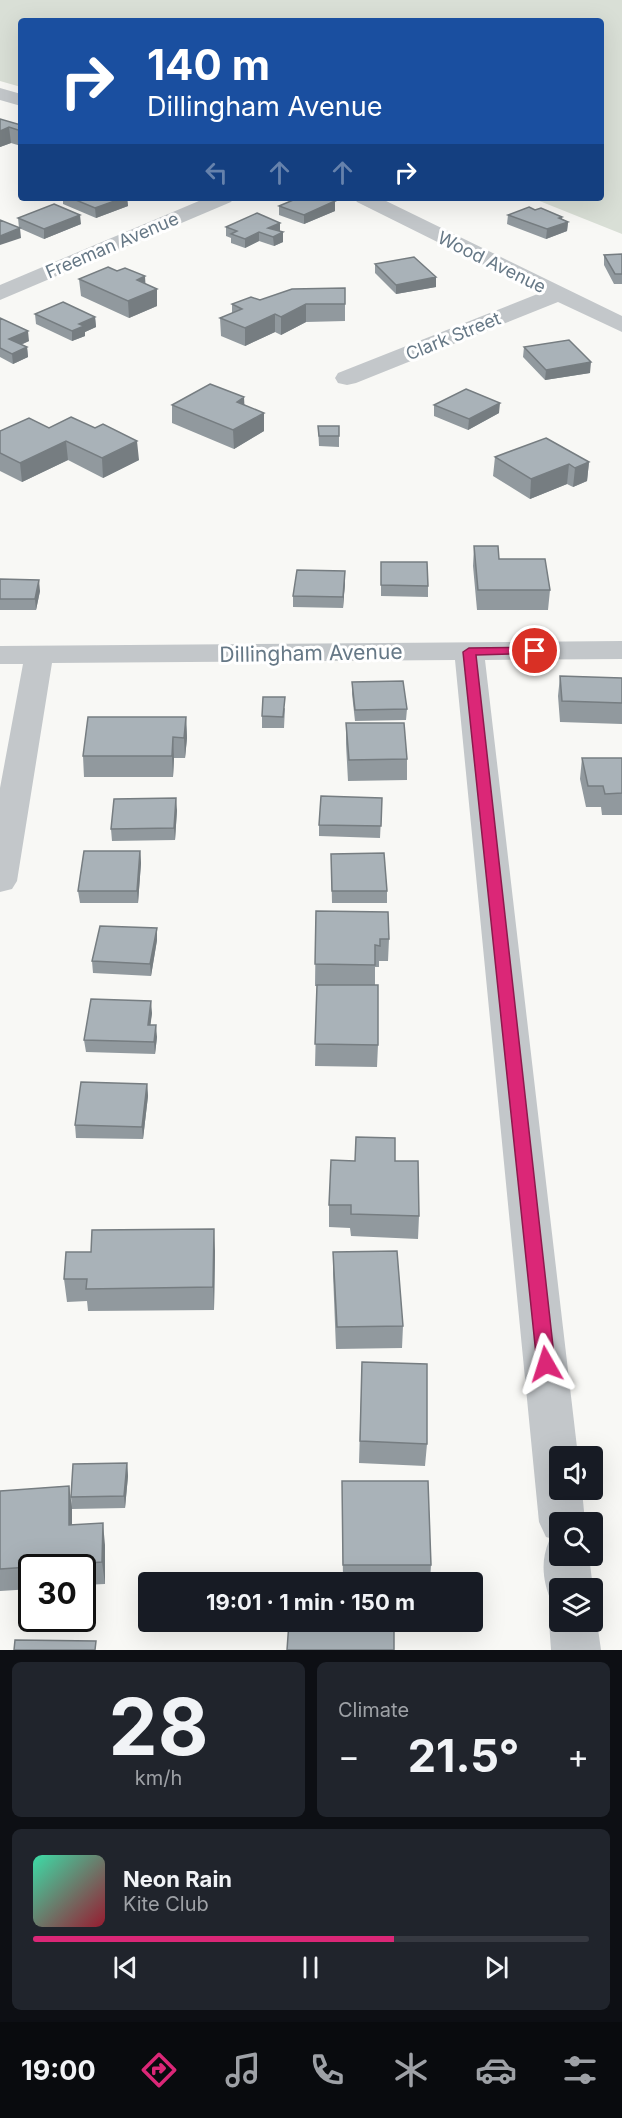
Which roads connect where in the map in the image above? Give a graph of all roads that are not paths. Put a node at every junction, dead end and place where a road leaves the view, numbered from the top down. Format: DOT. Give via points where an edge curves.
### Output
graph roads {
  1 [pos="0,94"];
  2 [pos="18,99"];
  3 [pos="217,201"];
  4 [pos="370,201"];
  5 [pos="0,293"];
  6 [pos="559,294"];
  7 [pos="622,325"];
  8 [pos="347,378"];
  9 [pos="622,650"];
  10 [pos="469,652"];
  11 [pos="0,656"];
  12 [pos="39,656"];
  13 [pos="0,881"];
  14 [pos="561,1512"];
  15 [pos="574,1632"];
  16 [pos="576,1650"];
  1 -- 2 [label="street"];
  3 -- 5 [label="street, Freeman Avenue"];
  4 -- 6 [label="street, Wood Avenue"];
  6 -- 7 [label="street, Wood Avenue"];
  6 -- 8 [label="street, Clark Street"];
  9 -- 10 [label="street, Dillingham Avenue"];
  10 -- 12 [label="street, Dillingham Avenue"];
  10 -- 14 [label="street"];
  11 -- 12 [label="street, Dillingham Avenue"];
  12 -- 13 [label="street"];
  15 -- 16 [label="street"];
}
